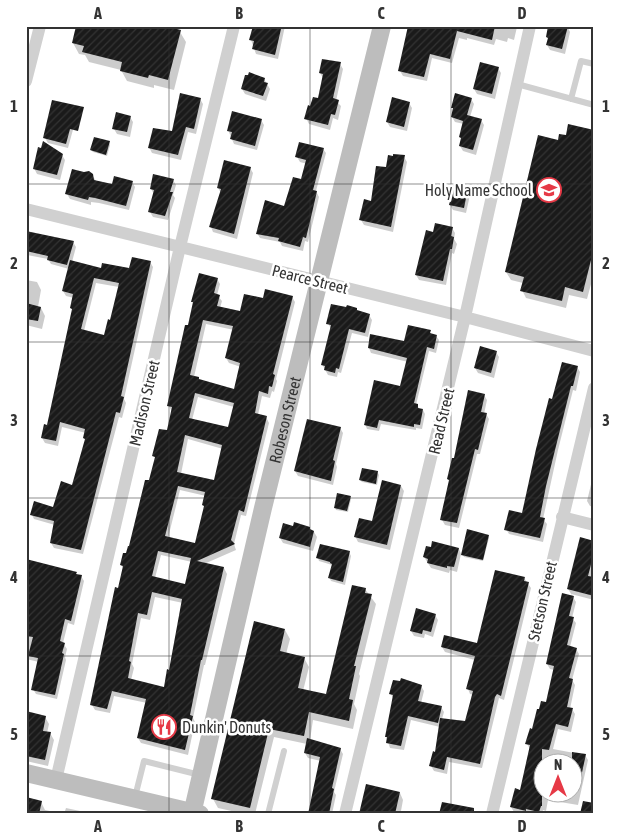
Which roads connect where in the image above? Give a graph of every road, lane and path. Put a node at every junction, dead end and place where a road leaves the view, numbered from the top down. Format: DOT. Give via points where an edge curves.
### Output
graph roads {
  1 [pos="40,26"];
  2 [pos="234,26"];
  3 [pos="382,26"];
  4 [pos="530,26"];
  5 [pos="594,64"];
  6 [pos="26,81"];
  7 [pos="517,84"];
  8 [pos="571,99"];
  9 [pos="594,105"];
  10 [pos="26,209"];
  11 [pos="180,248"];
  12 [pos="319,282"];
  13 [pos="465,317"];
  14 [pos="594,351"];
  15 [pos="594,388"];
  16 [pos="562,517"];
  17 [pos="594,525"];
  18 [pos="284,751"];
  19 [pos="26,773"];
  20 [pos="201,775"];
  21 [pos="56,780"];
  22 [pos="135,798"];
  23 [pos="195,813"];
  24 [pos="268,814"];
  25 [pos="345,814"];
  26 [pos="492,814"];
  1 -- 6 [label="street"];
  2 -- 11 [label="street, Madison Street"];
  3 -- 12 [label="main road, Robeson Street"];
  4 -- 7 [label="street, Read Street"];
  5 -- 8 [label="lane" via="581,61"];
  7 -- 8 [label="lane"];
  7 -- 13 [label="street, Read Street"];
  8 -- 9 [label="lane"];
  10 -- 11 [label="street, Pearce Street"];
  11 -- 12 [label="street, Pearce Street"];
  11 -- 21 [label="street, Madison Street"];
  12 -- 13 [label="street, Pearce Street"];
  12 -- 20 [label="main road, Robeson Street"];
  13 -- 14 [label="street, Pearce Street"];
  13 -- 25 [label="street, Read Street"];
  15 -- 16 [label="street, Stetson Street"];
  16 -- 17 [label="street"];
  16 -- 26 [label="street, Stetson Street"];
  18 -- 24 [label="lane"];
  19 -- 21 [label="main road"];
  20 -- 22 [label="lane" via="144,761"];
  20 -- 23 [label="main road, Robeson Street"];
  21 -- 22 [label="main road"];
  22 -- 23 [label="main road"];
}
